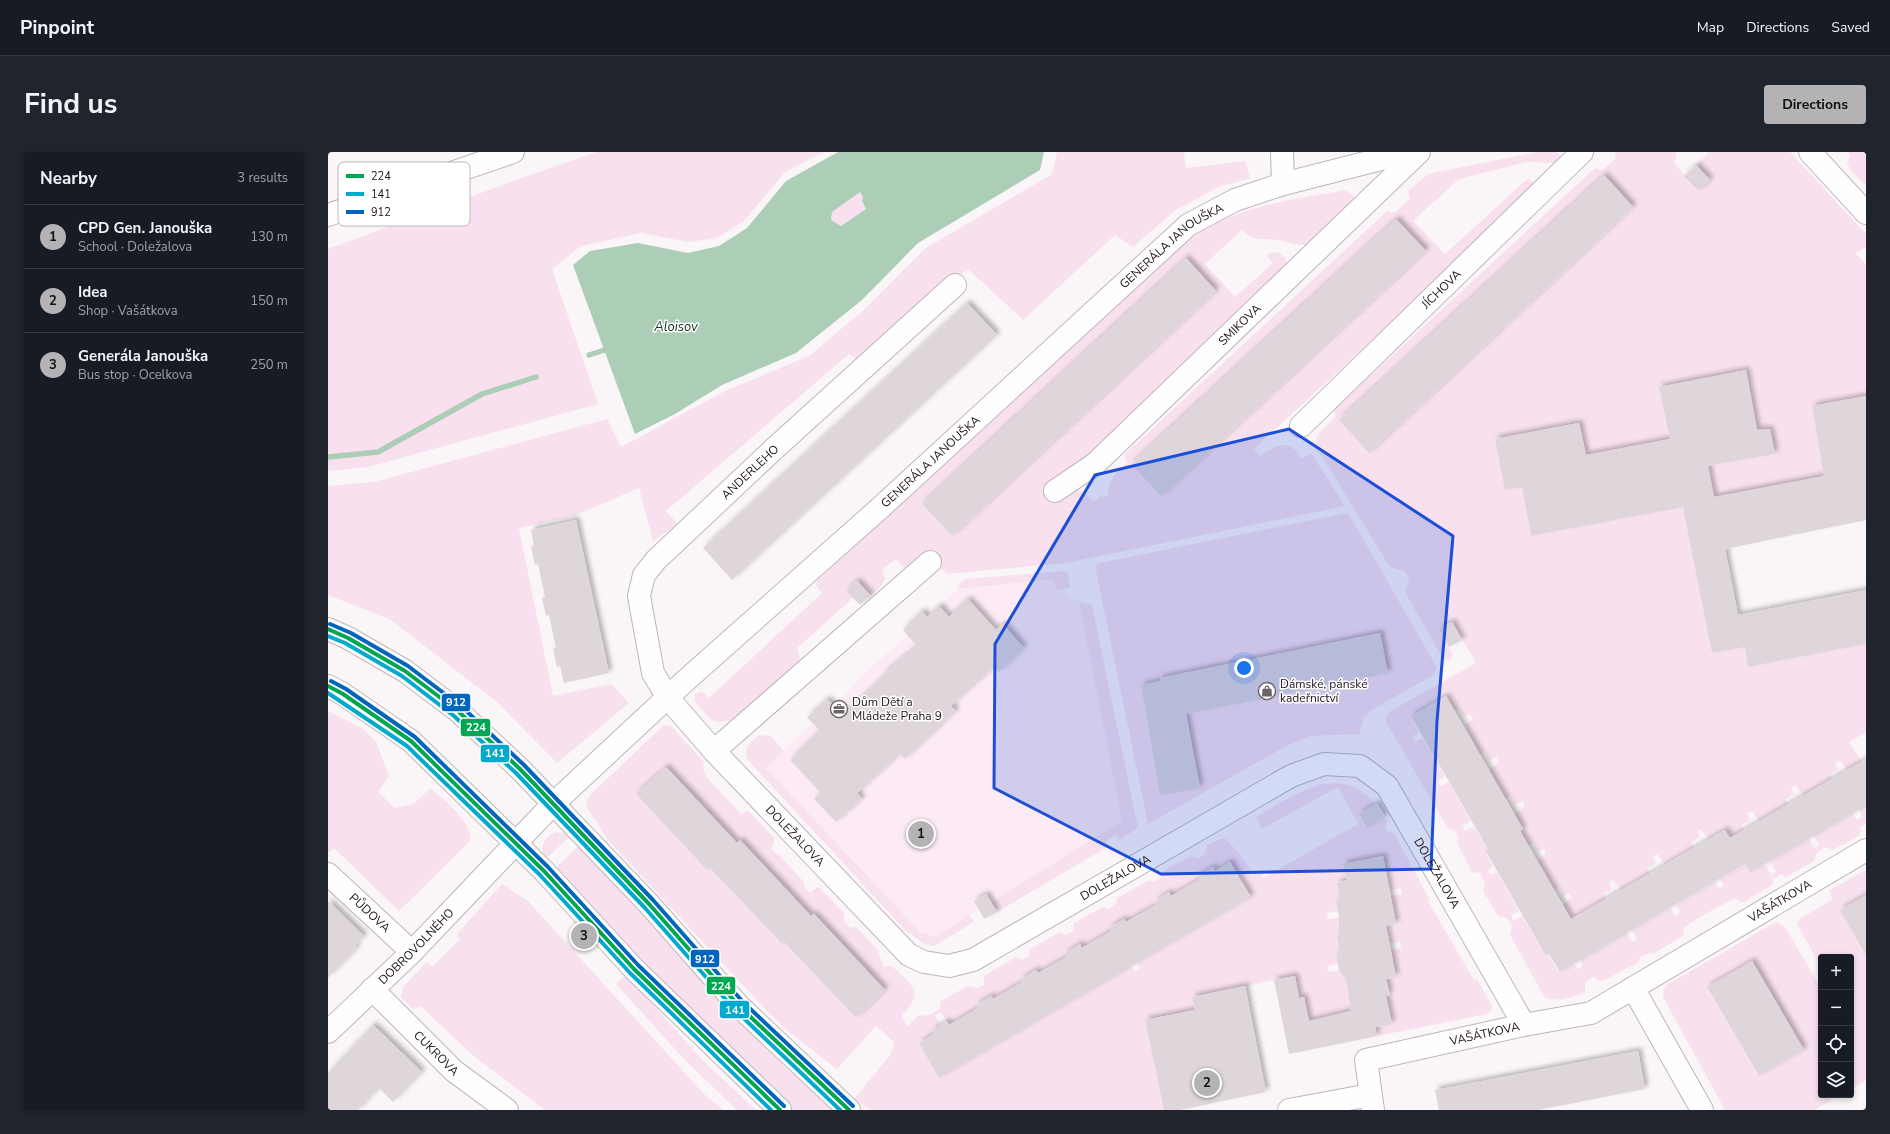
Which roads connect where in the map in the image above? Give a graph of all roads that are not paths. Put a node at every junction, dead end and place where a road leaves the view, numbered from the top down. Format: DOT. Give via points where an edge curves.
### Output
graph roads {
  1 [pos="513,152"];
  2 [pos="1282,152"];
  3 [pos="1408,152"];
  4 [pos="1419,152"];
  5 [pos="1582,152"];
  6 [pos="1810,152"];
  7 [pos="470,167"];
  8 [pos="1283,184"];
  9 [pos="338,212"];
  10 [pos="1866,213"];
  11 [pos="328,215"];
  12 [pos="956,285"];
  13 [pos="1301,426"];
  14 [pos="1054,492"];
  15 [pos="930,562"];
  16 [pos="328,629"];
  17 [pos="328,686"];
  18 [pos="668,698"];
  19 [pos="714,751"];
  20 [pos="553,804"];
  21 [pos="508,850"];
  22 [pos="1866,850"];
  23 [pos="328,874"];
  24 [pos="412,952"];
  25 [pos="1633,988"];
  26 [pos="372,989"];
  27 [pos="1524,1025"];
  28 [pos="328,1032"];
  29 [pos="1371,1102"];
  30 [pos="507,1110"];
  31 [pos="780,1110"];
  32 [pos="849,1110"];
  33 [pos="1289,1110"];
  34 [pos="1702,1110"];
  1 -- 7 [label="street"];
  2 -- 8 [label="street"];
  3 -- 8 [label="street, GENERÁLA JANOUŠKA"];
  4 -- 14 [label="street, SMIKOVA" via="1095,464"];
  5 -- 13 [label="street, JÍCHOVA"];
  6 -- 10 [label="street"];
  8 -- 18 [label="street, GENERÁLA JANOUŠKA" via="1235,200 1188,225 880,508"];
  9 -- 11 [label="street"];
  12 -- 18 [label="street, ANDERLEHO" via="775,448 656,560 644,575 639,596 653,673"];
  15 -- 19 [label="street"];
  16 -- 20 [label="street" via="405,671 458,711"];
  17 -- 21 [label="street" via="411,741"];
  18 -- 19 [label="street, DOLEŽALOVA"];
  18 -- 20 [label="street, GENERÁLA JANOUŠKA"];
  19 -- 27 [label="street, DOLEŽALOVA" via="910,955 924,962 949,966 973,960 1291,776 1324,764 1360,766 1387,786"];
  20 -- 21 [label="street, GENERÁLA JANOUŠKA"];
  20 -- 32 [label="street" via="649,904 739,1006"];
  21 -- 24 [label="street, DOBROVOLNÉHO"];
  21 -- 31 [label="street" via="544,871 634,969"];
  22 -- 25 [label="street, VAŠÁTKOVA"];
  23 -- 24 [label="street, PŮDOVA"];
  24 -- 26 [label="street, DOBROVOLNÉHO"];
  25 -- 27 [label="street, VAŠÁTKOVA" via="1591,1013"];
  25 -- 34 [label="street"];
  26 -- 28 [label="street, DOBROVOLNÉHO"];
  26 -- 30 [label="street, CUKROVA" via="454,1071"];
  27 -- 29 [label="street, VAŠÁTKOVA" via="1366,1060"];
  29 -- 33 [label="street, VAŠÁTKOVA"];
}
